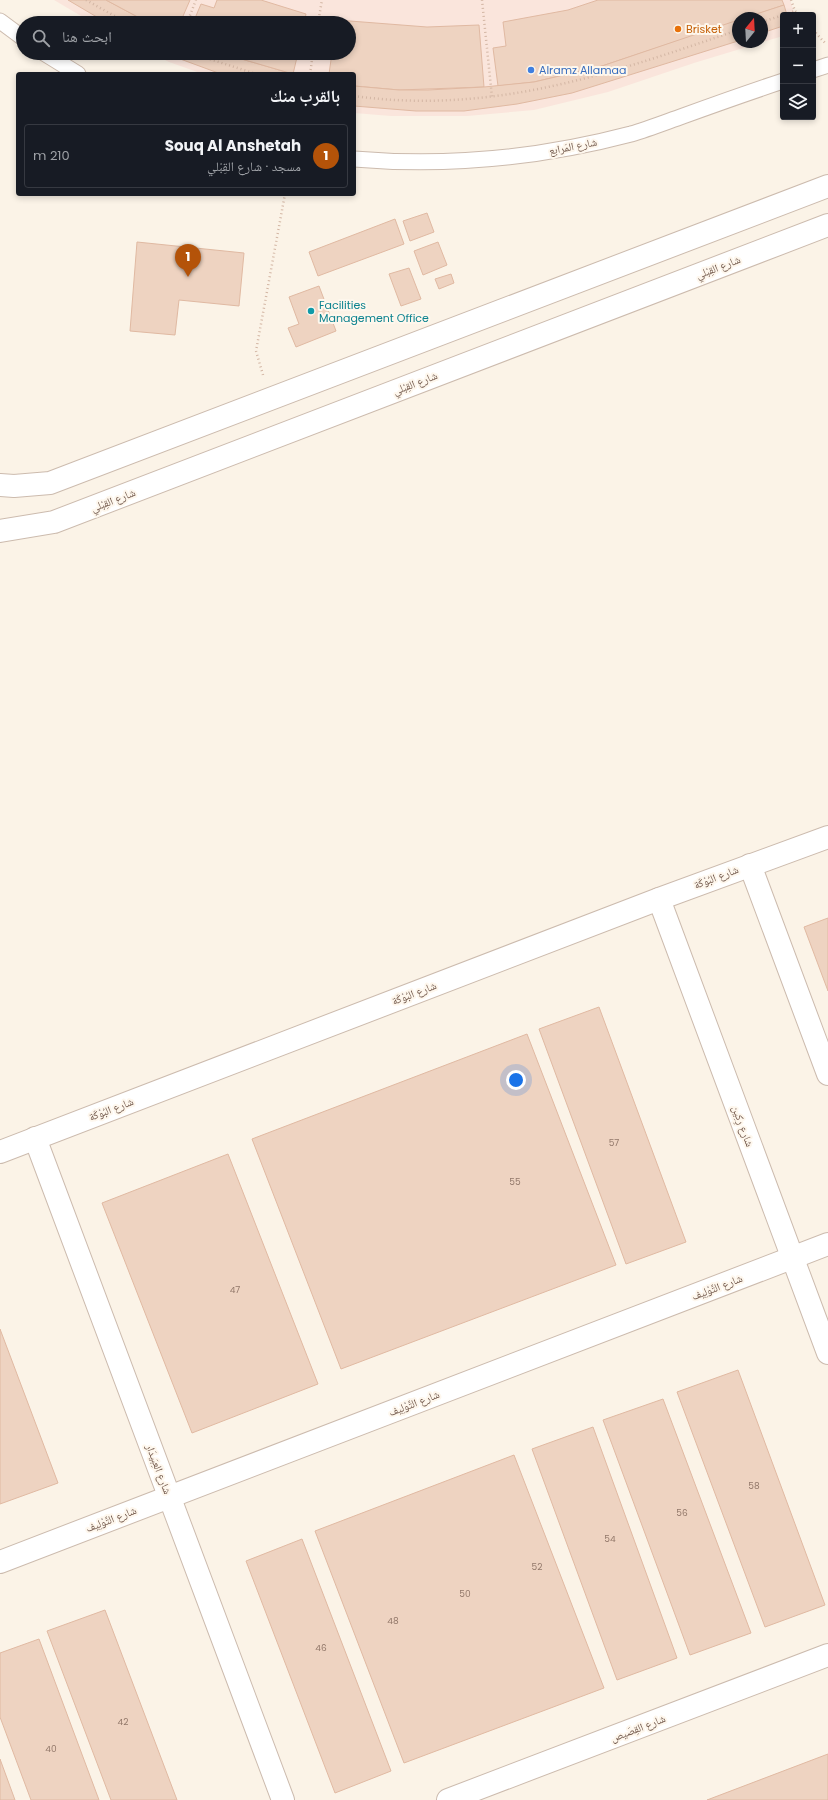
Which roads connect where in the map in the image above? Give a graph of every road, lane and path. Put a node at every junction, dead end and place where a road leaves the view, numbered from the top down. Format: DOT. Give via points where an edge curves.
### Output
graph roads {
  1 [pos="86,0"];
  2 [pos="196,0"];
  3 [pos="322,0"];
  4 [pos="482,0"];
  5 [pos="791,0"];
  6 [pos="795,11"];
  7 [pos="115,16"];
  8 [pos="190,16"];
  9 [pos="319,16"];
  10 [pos="768,20"];
  11 [pos="0,21"];
  12 [pos="732,32"];
  13 [pos="16,33"];
  14 [pos="816,33"];
  15 [pos="828,46"];
  16 [pos="55,60"];
  17 [pos="213,60"];
  18 [pos="312,60"];
  19 [pos="828,65"];
  20 [pos="816,69"];
  21 [pos="75,72"];
  22 [pos="250,72"];
  23 [pos="310,72"];
  24 [pos="780,82"];
  25 [pos="356,96"];
  26 [pos="492,97"];
  27 [pos="356,158"];
  28 [pos="828,186"];
  29 [pos="285,196"];
  30 [pos="828,225"];
  31 [pos="271,400"];
  32 [pos="0,485"];
  33 [pos="0,531"];
  34 [pos="828,837"];
  35 [pos="750,865"];
  36 [pos="659,899"];
  37 [pos="828,1074"];
  38 [pos="35,1138"];
  39 [pos="0,1152"];
  40 [pos="828,1244"];
  41 [pos="792,1258"];
  42 [pos="828,1353"];
  43 [pos="169,1497"];
  44 [pos="0,1562"];
  45 [pos="828,1655"];
  46 [pos="283,1800"];
  47 [pos="448,1800"];
  1 -- 7 [label="path"];
  2 -- 8 [label="path"];
  3 -- 9 [label="path"];
  4 -- 26 [label="path"];
  5 -- 6 [label="path"];
  6 -- 10 [label="path"];
  11 -- 13 [label="lane"];
  12 -- 26 [label="path" via="581,81"];
  14 -- 15 [label="path"];
  16 -- 21 [label="lane"];
  17 -- 22 [label="path"];
  18 -- 23 [label="path"];
  19 -- 20 [label="lane"];
  24 -- 27 [label="lane, شارع المَرابع" via="632,133 562,149 497,159 446,162 392,162"];
  25 -- 26 [label="path" via="428,101"];
  28 -- 31 [label="street"];
  29 -- 31 [label="path" via="256,351"];
  30 -- 33 [label="street, شارع القِبْلي" via="54,522"];
  31 -- 32 [label="street" via="50,483"];
  34 -- 35 [label="street, شارع البُوْكَة"];
  35 -- 36 [label="street, شارع البُوْكَة"];
  35 -- 37 [label="street"];
  36 -- 38 [label="street, شارع البُوْكَة"];
  36 -- 41 [label="street, شارع رِكِين"];
  38 -- 39 [label="street, شارع البُوْكَة"];
  38 -- 43 [label="street, شارع العِبَيدَار"];
  40 -- 41 [label="street, شارع التَّوْلِيف"];
  41 -- 42 [label="street, شارع رِكِين"];
  41 -- 43 [label="street, شارع التَّوْلِيف"];
  43 -- 44 [label="street, شارع التَّوْلِيف"];
  43 -- 46 [label="street, شارع العِبَيدَار"];
  45 -- 47 [label="street, شارع القِصَيص"];
}
